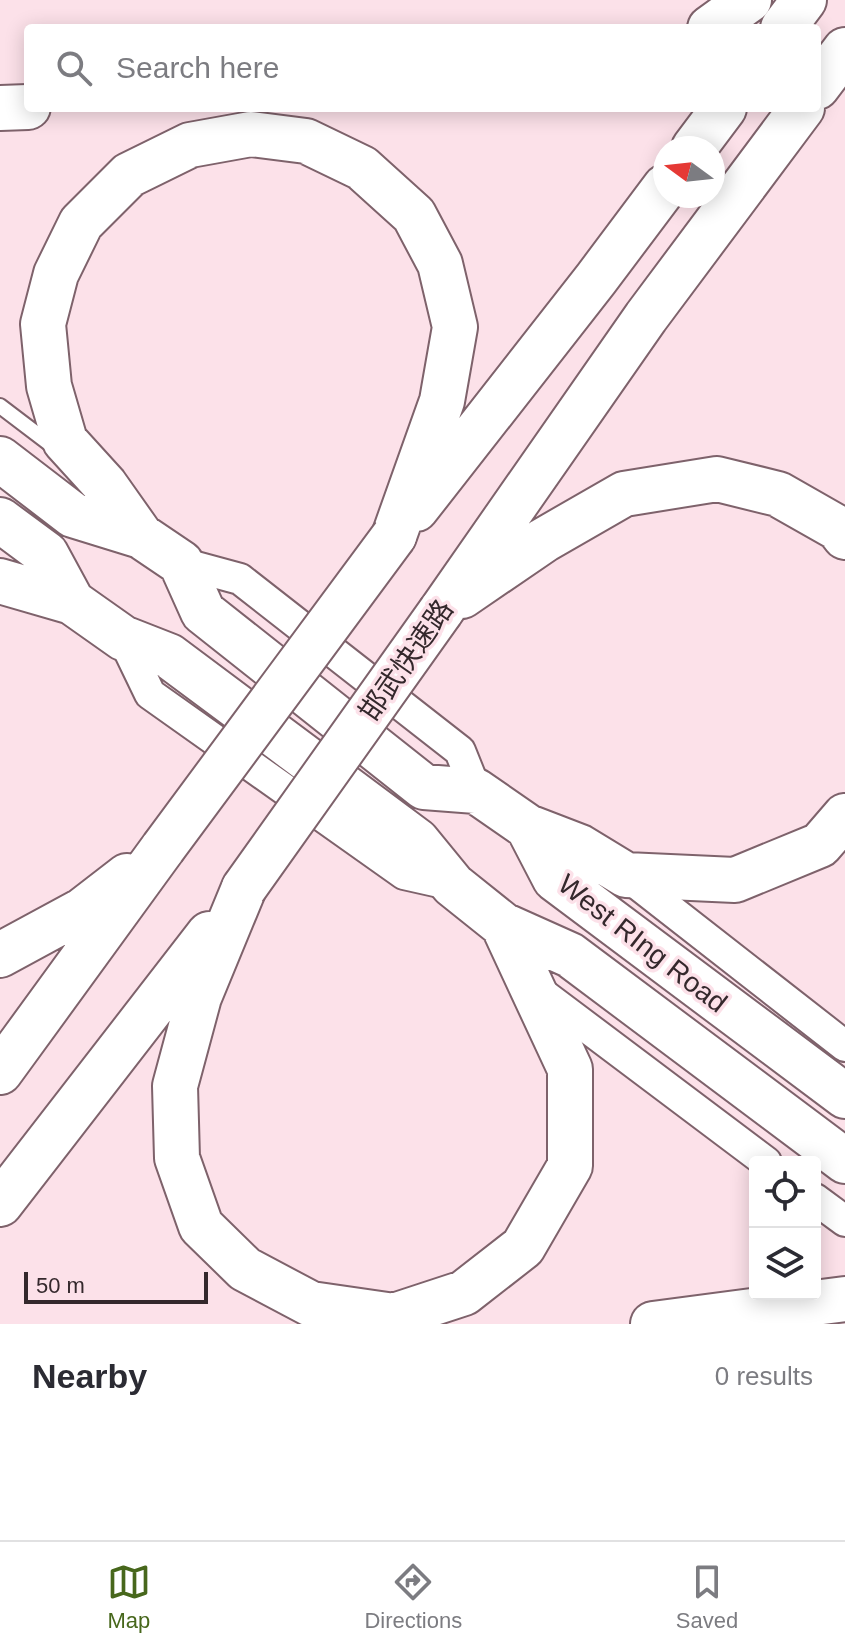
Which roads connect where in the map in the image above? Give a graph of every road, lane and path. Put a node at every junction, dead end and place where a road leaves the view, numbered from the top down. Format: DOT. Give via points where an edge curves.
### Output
graph roads {
  1 [pos="749,0"];
  2 [pos="804,0"];
  3 [pos="716,24"];
  4 [pos="786,24"];
  5 [pos="845,50"];
  6 [pos="821,82"];
  7 [pos="24,107"];
  8 [pos="0,108"];
  9 [pos="721,112"];
  10 [pos="799,112"];
  11 [pos="703,136"];
  12 [pos="653,203"];
  13 [pos="0,406"];
  14 [pos="0,459"];
  15 [pos="105,485"];
  16 [pos="0,520"];
  17 [pos="141,536"];
  18 [pos="394,536"];
  19 [pos="845,537"];
  20 [pos="2,580"];
  21 [pos="72,602"];
  22 [pos="441,611"];
  23 [pos="845,816"];
  24 [pos="528,827"];
  25 [pos="163,848"];
  26 [pos="626,875"];
  27 [pos="244,888"];
  28 [pos="503,925"];
  29 [pos="0,955"];
  30 [pos="528,983"];
  31 [pos="845,1046"];
  32 [pos="0,1072"];
  33 [pos="845,1096"];
  34 [pos="758,1156"];
  35 [pos="845,1161"];
  36 [pos="821,1203"];
  37 [pos="0,1204"];
  38 [pos="845,1221"];
  39 [pos="845,1299"];
  40 [pos="653,1324"];
  1 -- 3 [label="highway"];
  2 -- 4 [label="highway"];
  5 -- 6 [label="highway"];
  7 -- 8 [label="highway"];
  9 -- 11 [label="highway"];
  10 -- 22 [label="highway, 邯武快速路" via="646,317"];
  12 -- 18 [label="highway"];
  13 -- 15 [label="lane"];
  14 -- 17 [label="highway, West RIng Road" via="73,515"];
  15 -- 17 [label="highway"];
  15 -- 18 [label="highway" via="65,441 49,386 43,324 56,274 81,223 129,175 190,145 251,134 306,141 362,168 414,215 440,264 455,327 442,401"];
  16 -- 21 [label="highway, West RIng Road" via="46,554"];
  17 -- 24 [label="highway, West RIng Road" via="181,563 203,612 424,787 476,791"];
  18 -- 25 [label="highway, bridge"];
  19 -- 22 [label="highway" via="778,494 717,479 624,494 544,540"];
  20 -- 21 [label="highway"];
  21 -- 28 [label="highway, West RIng Road" via="123,638 169,656 380,813 417,841 453,885"];
  22 -- 27 [label="highway, 邯武快速路, bridge"];
  23 -- 26 [label="highway" via="820,845 735,880"];
  24 -- 26 [label="highway" via="580,847"];
  24 -- 33 [label="highway, West RIng Road" via="555,879"];
  25 -- 29 [label="highway" via="83,910"];
  25 -- 32 [label="highway"];
  26 -- 31 [label="street"];
  27 -- 30 [label="highway" via="199,997 175,1086 177,1158 201,1226 245,1269 311,1304 394,1316 464,1293 523,1247 570,1166 570,1069"];
  27 -- 37 [label="highway, 邯武快速路"];
  28 -- 30 [label="highway"];
  28 -- 35 [label="highway, West RIng Road" via="570,955"];
  30 -- 34 [label="street"];
  36 -- 38 [label="street"];
  39 -- 40 [label="highway"];
}
